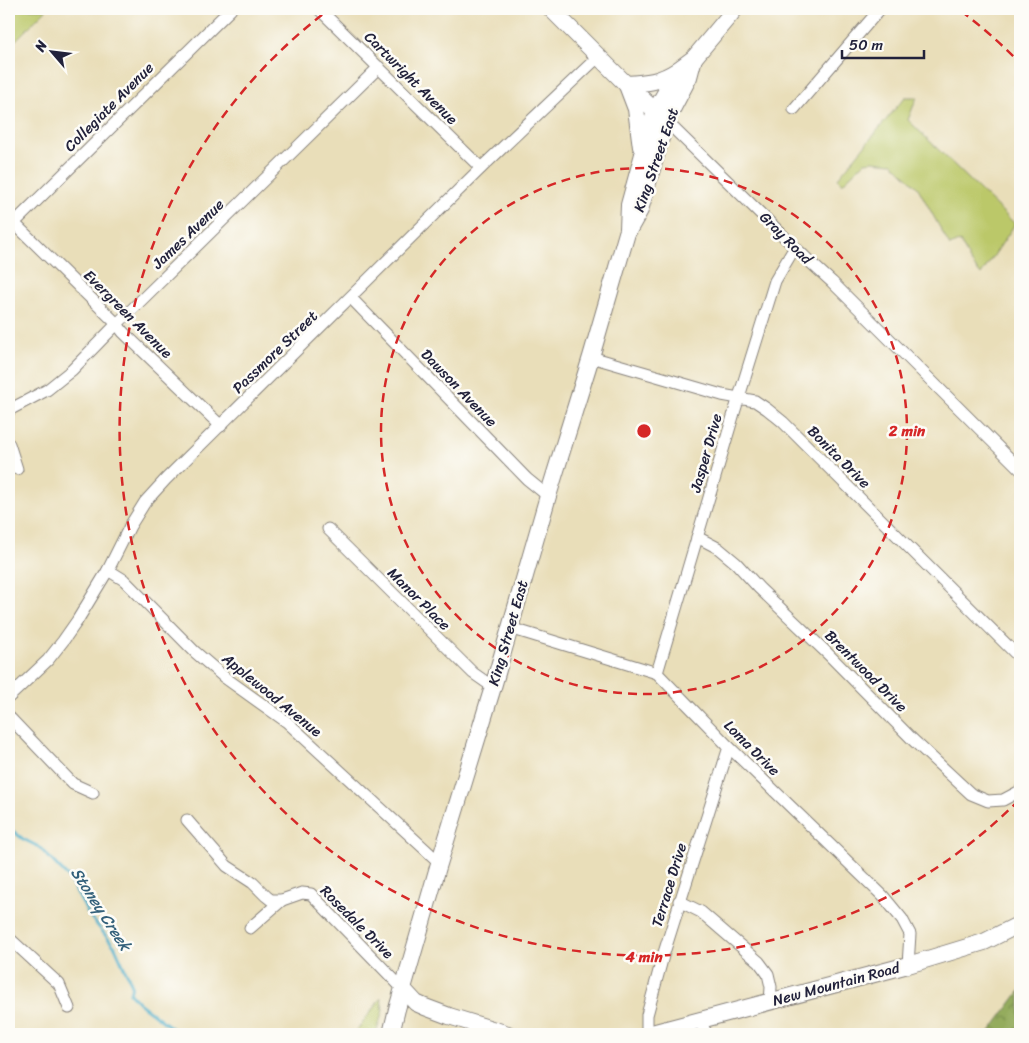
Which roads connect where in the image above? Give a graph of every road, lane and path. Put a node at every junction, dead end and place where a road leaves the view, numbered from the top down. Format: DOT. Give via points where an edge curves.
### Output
graph roads {
  1 [pos="231,9"];
  2 [pos="319,9"];
  3 [pos="551,9"];
  4 [pos="735,9"];
  5 [pos="880,9"];
  6 [pos="599,56"];
  7 [pos="694,58"];
  8 [pos="379,67"];
  9 [pos="679,69"];
  10 [pos="626,84"];
  11 [pos="794,109"];
  12 [pos="661,116"];
  13 [pos="640,162"];
  14 [pos="481,168"];
  15 [pos="11,225"];
  16 [pos="627,233"];
  17 [pos="795,247"];
  18 [pos="351,298"];
  19 [pos="117,324"];
  20 [pos="591,357"];
  21 [pos="738,398"];
  22 [pos="9,410"];
  23 [pos="221,426"];
  24 [pos="9,444"];
  25 [pos="17,469"];
  26 [pos="1020,469"];
  27 [pos="548,496"];
  28 [pos="328,529"];
  29 [pos="697,537"];
  30 [pos="108,570"];
  31 [pos="510,628"];
  32 [pos="1020,658"];
  33 [pos="657,673"];
  34 [pos="493,687"];
  35 [pos="9,697"];
  36 [pos="9,717"];
  37 [pos="728,747"];
  38 [pos="1020,791"];
  39 [pos="93,793"];
  40 [pos="187,820"];
  41 [pos="440,863"];
  42 [pos="282,900"];
  43 [pos="679,901"];
  44 [pos="1020,924"];
  45 [pos="250,928"];
  46 [pos="9,938"];
  47 [pos="908,965"];
  48 [pos="404,990"];
  49 [pos="770,1002"];
  50 [pos="69,1008"];
  51 [pos="703,1028"];
  52 [pos="391,1034"];
  53 [pos="508,1034"];
  54 [pos="648,1034"];
  1 -- 15 [label="street, Collegiate Avenue"];
  2 -- 8 [label="street, Cartwright Avenue"];
  3 -- 6 [label="main road, Gray Road"];
  4 -- 7 [label="main road, King Street East"];
  5 -- 11 [label="street"];
  6 -- 10 [label="main road, Gray Road"];
  6 -- 14 [label="street, Passmore Street"];
  7 -- 9 [label="main road, King Street East"];
  7 -- 12 [label="main road, King Street East" via="689,77"];
  8 -- 14 [label="street, Cartwright Avenue"];
  8 -- 19 [label="street, James Avenue"];
  9 -- 10 [label="main road" via="666,78"];
  9 -- 12 [label="main road, King Street East"];
  10 -- 12 [label="main road, Gray Road"];
  10 -- 13 [label="main road" via="636,109"];
  12 -- 13 [label="main road, King Street East"];
  12 -- 16 [label="main road, King Street East" via="640,210"];
  12 -- 17 [label="street, Gray Road"];
  13 -- 16 [label="main road, King Street East" via="629,205"];
  14 -- 18 [label="street, Passmore Street"];
  15 -- 19 [label="street, Evergreen Avenue"];
  16 -- 20 [label="main road, King Street East"];
  17 -- 21 [label="street, Jasper Drive" via="775,281"];
  17 -- 26 [label="street, Gray Road"];
  18 -- 23 [label="street, Passmore Street"];
  18 -- 27 [label="street, Dawson Avenue" via="527,479"];
  19 -- 22 [label="street, James Avenue" via="72,370 46,390"];
  19 -- 23 [label="street, Evergreen Avenue"];
  20 -- 21 [label="street, Bonita Drive"];
  20 -- 27 [label="main road, King Street East"];
  21 -- 29 [label="street, Jasper Drive"];
  21 -- 32 [label="street, Bonita Drive" via="755,401 783,422"];
  23 -- 30 [label="street, Passmore Street" via="145,502"];
  24 -- 25 [label="street"];
  27 -- 31 [label="main road, King Street East"];
  28 -- 34 [label="street, Manor Place" via="473,673"];
  29 -- 33 [label="street, Jasper Drive"];
  29 -- 38 [label="street, Brentwood Drive" via="736,563 971,794 988,801 1003,800"];
  30 -- 35 [label="street, Passmore Street" via="77,622 48,660"];
  30 -- 41 [label="street, Applewood Avenue" via="124,580 224,677 287,722"];
  31 -- 33 [label="street, Loma Drive"];
  31 -- 34 [label="main road, King Street East"];
  33 -- 37 [label="street, Loma Drive"];
  34 -- 41 [label="main road, King Street East"];
  36 -- 39 [label="street" via="73,784"];
  37 -- 43 [label="street, Terrace Drive"];
  37 -- 47 [label="street, Loma Drive" via="883,896 910,934"];
  40 -- 42 [label="street" via="227,866 272,900"];
  41 -- 48 [label="main road, King Street East"];
  42 -- 45 [label="street"];
  42 -- 48 [label="street, Rosedale Drive" via="302,893 311,894"];
  43 -- 49 [label="street" via="701,912 759,962 768,974"];
  43 -- 54 [label="street, Terrace Drive" via="647,1015"];
  44 -- 47 [label="main road, New Mountain Road" via="984,942"];
  46 -- 50 [label="street" via="59,984"];
  47 -- 49 [label="main road, New Mountain Road"];
  48 -- 52 [label="main road, King Street East"];
  48 -- 53 [label="main road" via="425,1008"];
  49 -- 51 [label="main road, New Mountain Road"];
  51 -- 54 [label="main road, New Mountain Road"];
}
